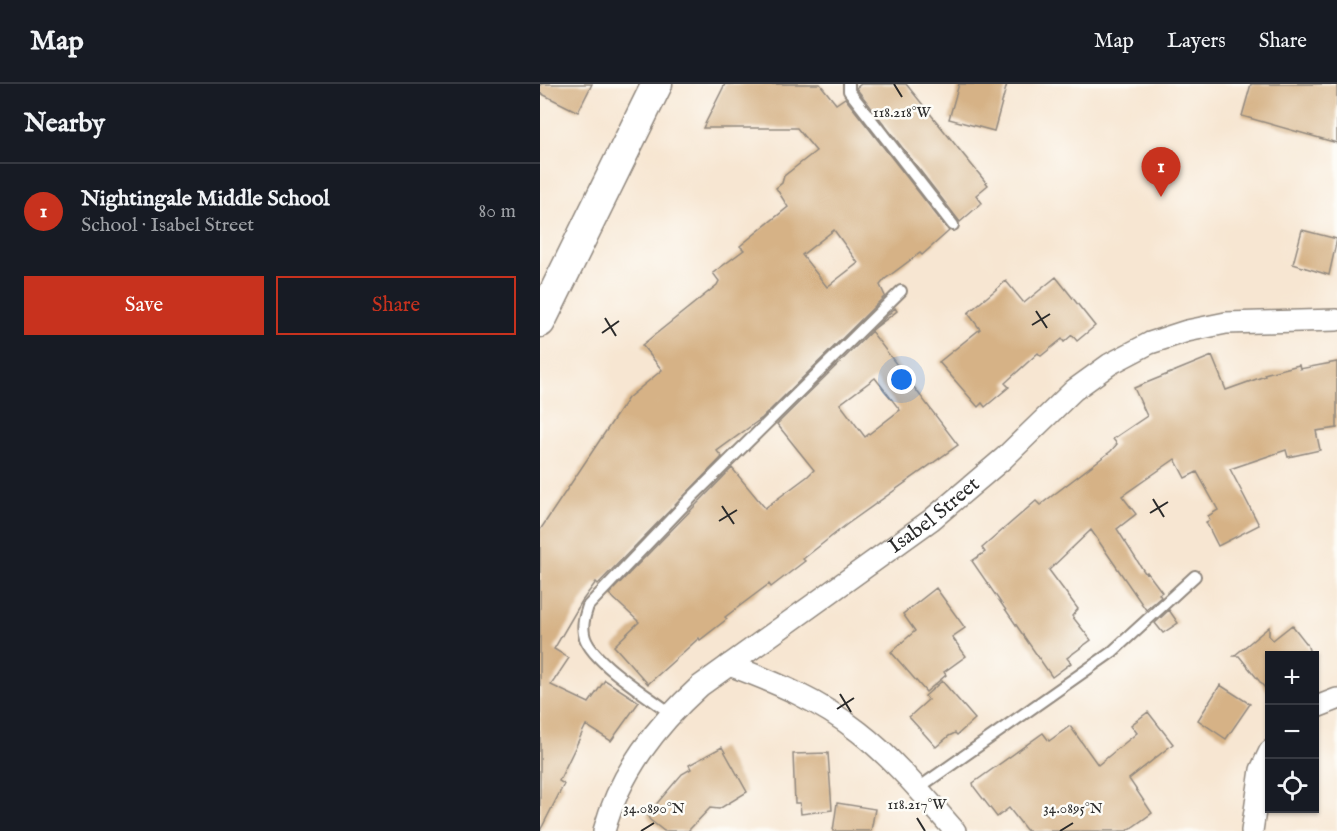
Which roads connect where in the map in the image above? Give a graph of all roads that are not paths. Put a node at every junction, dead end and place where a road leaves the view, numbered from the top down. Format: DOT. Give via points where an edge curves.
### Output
graph roads {
  1 [pos="657,84"];
  2 [pos="849,84"];
  3 [pos="952,225"];
  4 [pos="902,291"];
  5 [pos="1337,320"];
  6 [pos="540,322"];
  7 [pos="1195,576"];
  8 [pos="729,665"];
  9 [pos="1337,699"];
  10 [pos="1319,706"];
  11 [pos="670,713"];
  12 [pos="1266,759"];
  13 [pos="918,789"];
  14 [pos="604,831"];
  15 [pos="955,831"];
  16 [pos="1251,831"];
  1 -- 6 [label="main road"];
  2 -- 3 [label="lane" via="849,91"];
  4 -- 11 [label="lane" via="700,489 588,606 583,620 584,636 594,654"];
  5 -- 8 [label="street, Isabel Street" via="1226,323 1187,330 1149,343 1110,364 1074,390 1004,458 931,520"];
  7 -- 13 [label="lane" via="1112,652"];
  8 -- 11 [label="street, Isabel Street"];
  8 -- 13 [label="street" via="817,703 860,732"];
  9 -- 10 [label="street"];
  11 -- 14 [label="street, Isabel Street" via="623,781"];
  12 -- 16 [label="street"];
  13 -- 15 [label="street"];
}
